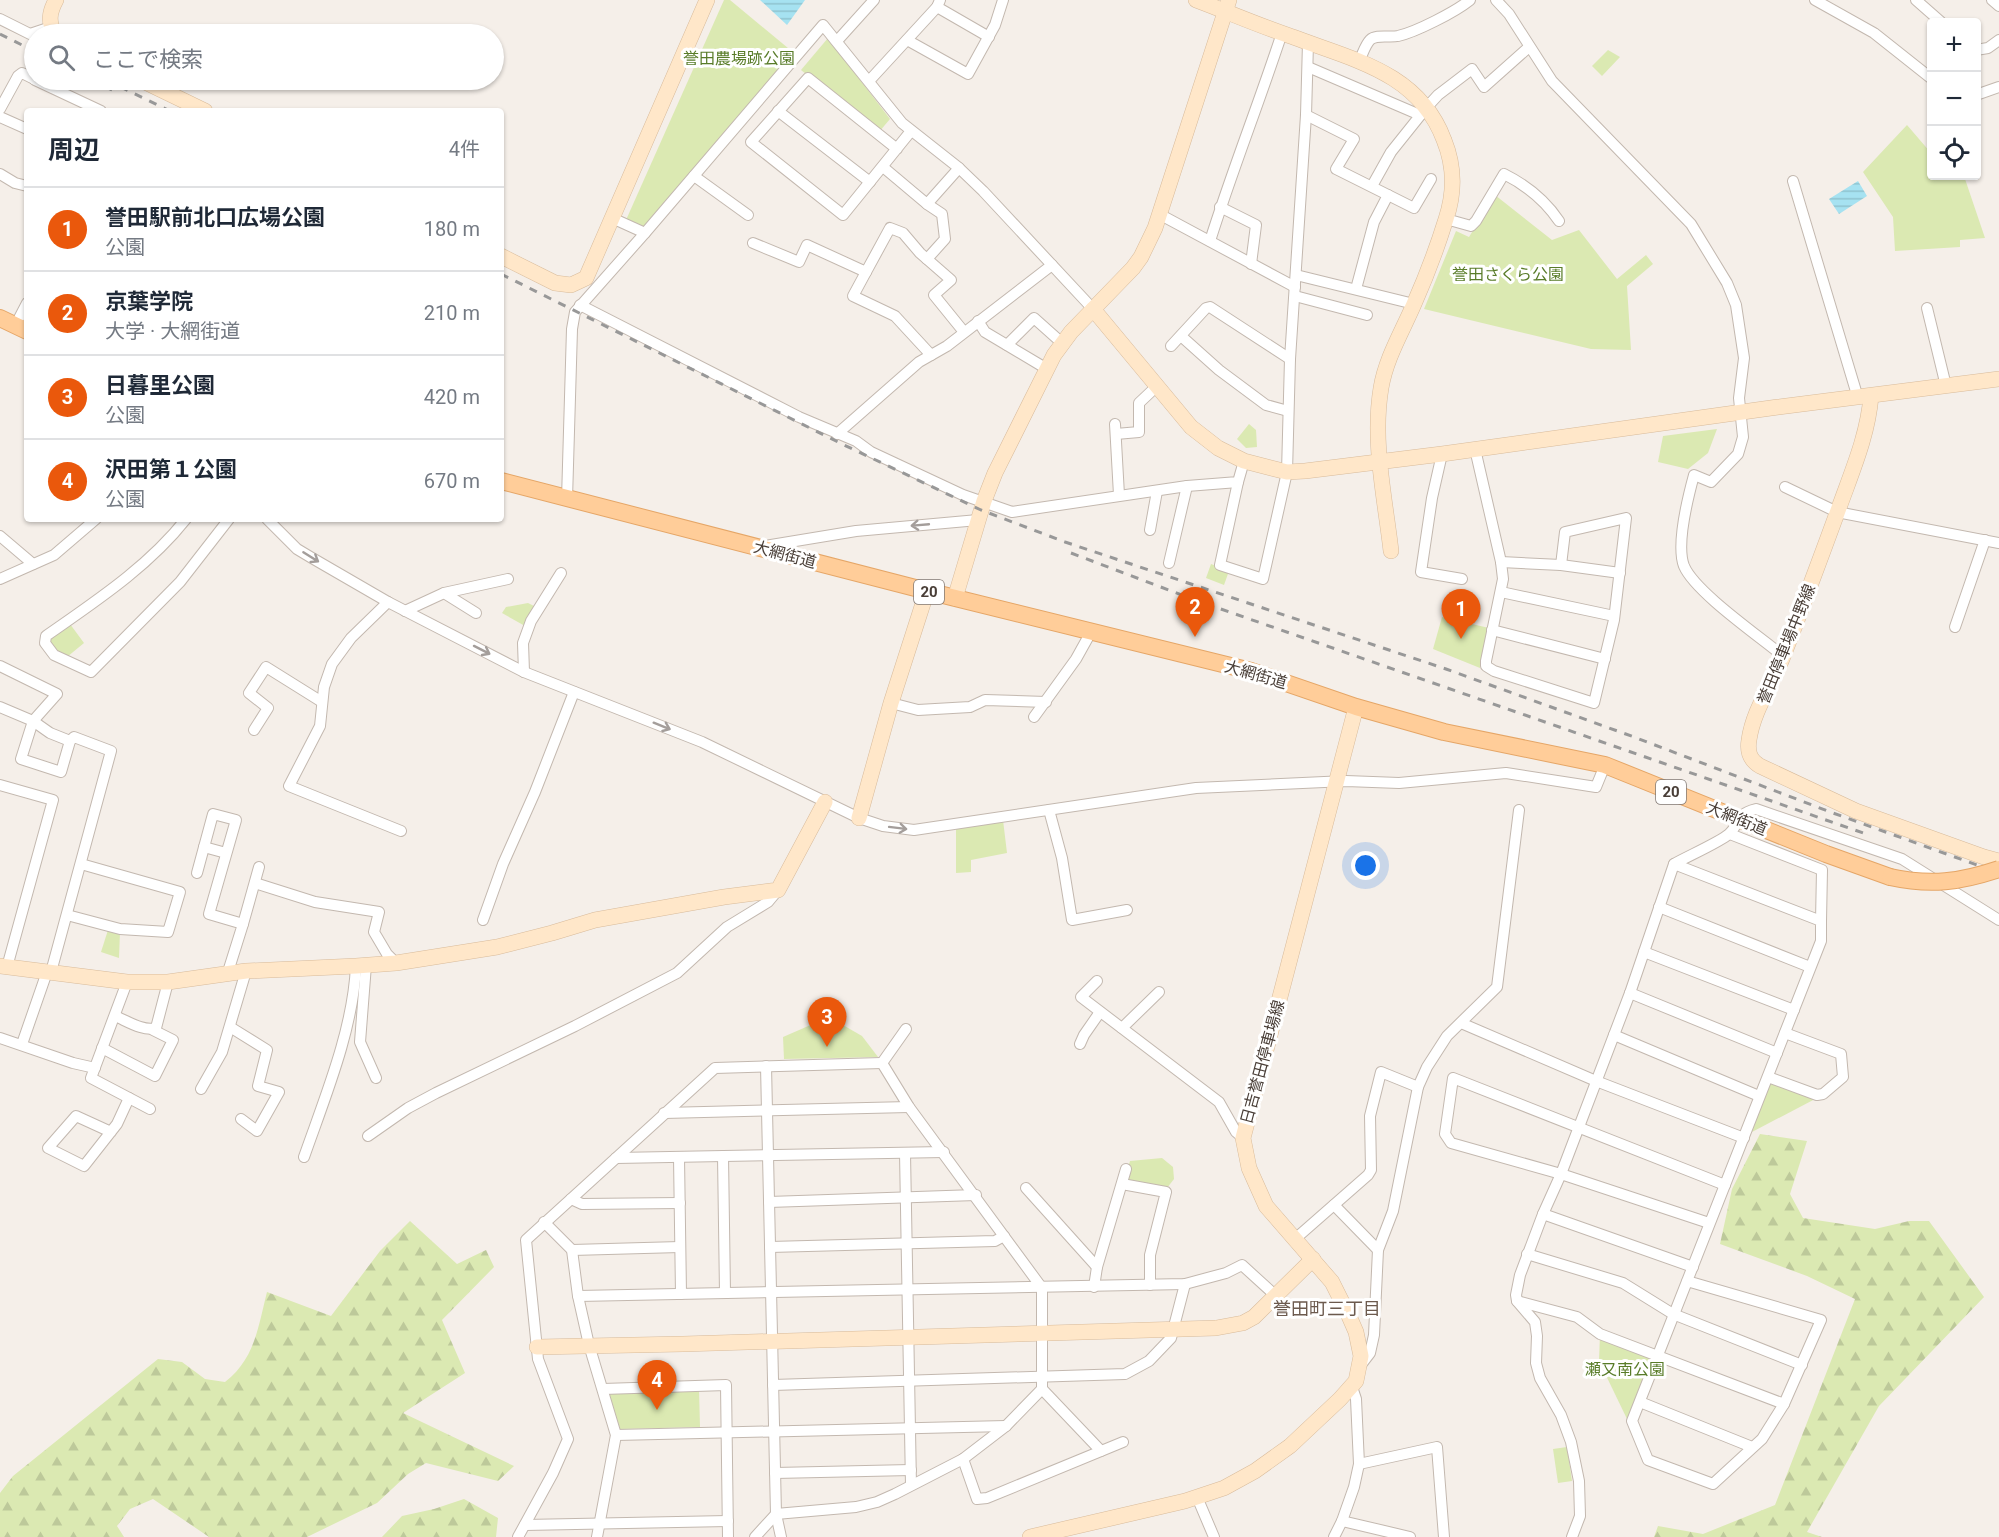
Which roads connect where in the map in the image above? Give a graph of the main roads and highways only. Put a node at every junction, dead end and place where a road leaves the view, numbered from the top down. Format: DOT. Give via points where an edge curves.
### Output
graph roads {
  1 [pos="0,318"];
  2 [pos="21,328"];
  3 [pos="504,482"];
  4 [pos="1999,868"];
  1 -- 2 [label="main road"];
  3 -- 4 [label="main road, 大網街道 / 20, bridge" via="1251,671 1444,732 1605,765 1890,877 1938,883 1968,879"];
}
